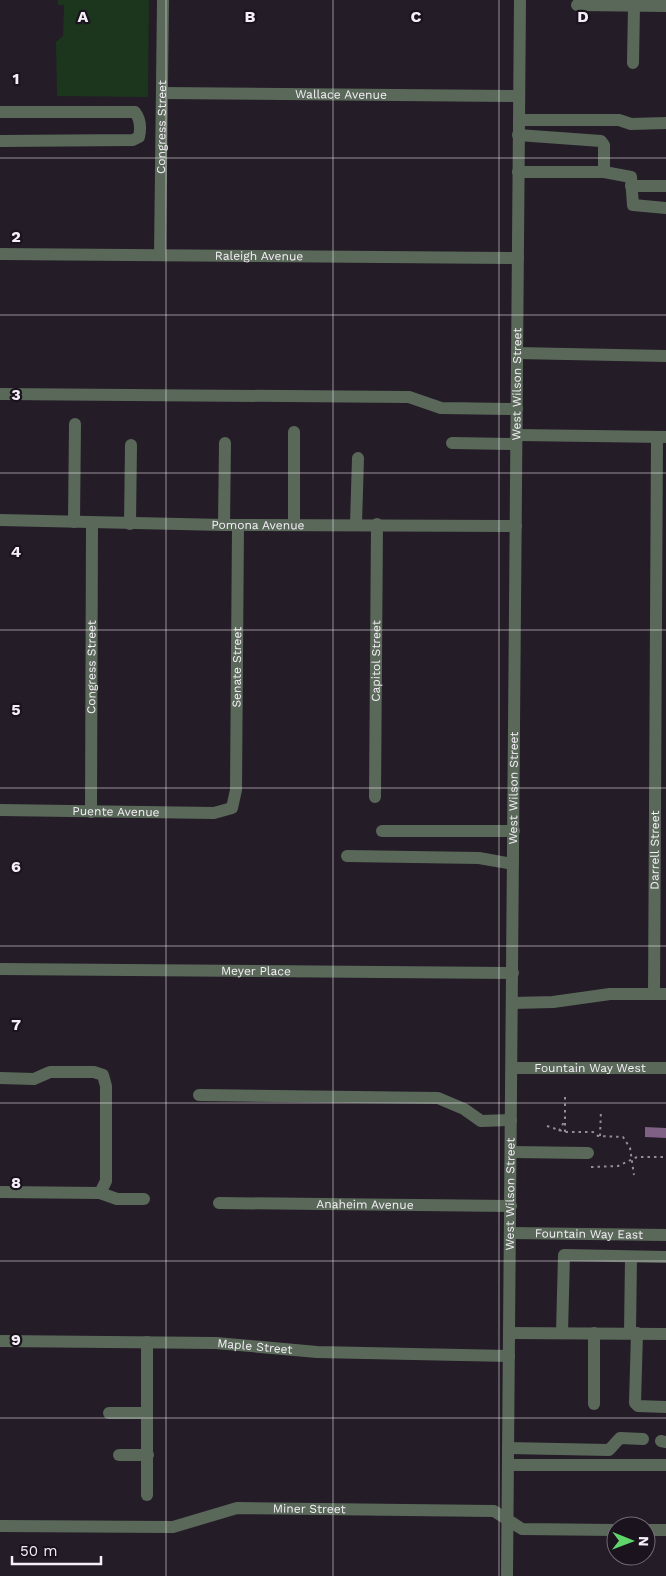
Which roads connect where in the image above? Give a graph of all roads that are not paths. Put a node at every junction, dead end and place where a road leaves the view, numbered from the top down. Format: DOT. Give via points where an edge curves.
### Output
graph roads {
  1 [pos="163,0"];
  2 [pos="520,0"];
  3 [pos="577,4"];
  4 [pos="634,6"];
  5 [pos="666,6"];
  6 [pos="633,63"];
  7 [pos="162,93"];
  8 [pos="519,96"];
  9 [pos="0,112"];
  10 [pos="519,120"];
  11 [pos="666,123"];
  12 [pos="518,135"];
  13 [pos="0,141"];
  14 [pos="518,172"];
  15 [pos="604,172"];
  16 [pos="631,186"];
  17 [pos="666,186"];
  18 [pos="666,208"];
  19 [pos="0,254"];
  20 [pos="160,255"];
  21 [pos="518,258"];
  22 [pos="517,353"];
  23 [pos="666,356"];
  24 [pos="0,394"];
  25 [pos="517,409"];
  26 [pos="74,424"];
  27 [pos="294,432"];
  28 [pos="661,437"];
  29 [pos="517,439"];
  30 [pos="225,443"];
  31 [pos="452,443"];
  32 [pos="131,445"];
  33 [pos="358,458"];
  34 [pos="0,520"];
  35 [pos="74,522"];
  36 [pos="92,523"];
  37 [pos="130,524"];
  38 [pos="294,524"];
  39 [pos="356,524"];
  40 [pos="377,524"];
  41 [pos="224,525"];
  42 [pos="238,525"];
  43 [pos="516,526"];
  44 [pos="375,798"];
  45 [pos="232,808"];
  46 [pos="0,810"];
  47 [pos="91,812"];
  48 [pos="382,831"];
  49 [pos="514,831"];
  50 [pos="347,856"];
  51 [pos="514,864"];
  52 [pos="0,969"];
  53 [pos="513,973"];
  54 [pos="660,994"];
  55 [pos="512,1003"];
  56 [pos="512,1068"];
  57 [pos="666,1068"];
  58 [pos="0,1078"];
  59 [pos="199,1095"];
  60 [pos="511,1120"];
  61 [pos="511,1152"];
  62 [pos="588,1153"];
  63 [pos="0,1192"];
  64 [pos="100,1193"];
  65 [pos="144,1199"];
  66 [pos="219,1203"];
  67 [pos="511,1206"];
  68 [pos="510,1233"];
  69 [pos="666,1235"];
  70 [pos="631,1256"];
  71 [pos="666,1257"];
  72 [pos="509,1333"];
  73 [pos="562,1333"];
  74 [pos="594,1333"];
  75 [pos="634,1333"];
  76 [pos="666,1334"];
  77 [pos="0,1341"];
  78 [pos="147,1342"];
  79 [pos="509,1356"];
  80 [pos="594,1404"];
  81 [pos="666,1407"];
  82 [pos="109,1413"];
  83 [pos="147,1413"];
  84 [pos="643,1439"];
  85 [pos="508,1448"];
  86 [pos="119,1455"];
  87 [pos="148,1455"];
  88 [pos="508,1465"];
  89 [pos="666,1465"];
  90 [pos="147,1495"];
  91 [pos="508,1520"];
  92 [pos="0,1526"];
  93 [pos="606,1530"];
  94 [pos="507,1576"];
  1 -- 7 [label="street, Congress Street"];
  2 -- 8 [label="street, West Wilson Street"];
  3 -- 4 [label="street"];
  4 -- 5 [label="street"];
  4 -- 6 [label="street"];
  7 -- 8 [label="street, Wallace Avenue"];
  7 -- 20 [label="street, Congress Street"];
  8 -- 10 [label="street, West Wilson Street"];
  9 -- 13 [label="street" via="135,112 140,118 140,130 139,138 133,140"];
  10 -- 11 [label="street"];
  10 -- 12 [label="street, West Wilson Street"];
  12 -- 14 [label="street, West Wilson Street"];
  12 -- 15 [label="street" via="601,141 604,145"];
  14 -- 15 [label="street"];
  14 -- 21 [label="street, West Wilson Street"];
  15 -- 16 [label="street" via="629,176"];
  16 -- 17 [label="street"];
  16 -- 18 [label="street" via="633,205"];
  19 -- 20 [label="street, Raleigh Avenue"];
  20 -- 21 [label="street, Raleigh Avenue"];
  21 -- 22 [label="street, West Wilson Street"];
  22 -- 23 [label="street"];
  22 -- 25 [label="street, West Wilson Street"];
  24 -- 25 [label="street" via="409,397 441,408"];
  25 -- 29 [label="street, West Wilson Street"];
  26 -- 35 [label="street"];
  27 -- 38 [label="street"];
  28 -- 29 [label="street"];
  28 -- 54 [label="street, Darrell Street"];
  29 -- 31 [label="street"];
  29 -- 43 [label="street, West Wilson Street"];
  30 -- 41 [label="street"];
  32 -- 37 [label="street"];
  33 -- 39 [label="street"];
  34 -- 35 [label="street, Pomona Avenue"];
  35 -- 36 [label="street, Pomona Avenue"];
  36 -- 37 [label="street, Pomona Avenue"];
  36 -- 47 [label="street, Congress Street"];
  37 -- 41 [label="street, Pomona Avenue"];
  38 -- 39 [label="street, Pomona Avenue"];
  38 -- 42 [label="street, Pomona Avenue"];
  39 -- 40 [label="street, Pomona Avenue"];
  40 -- 43 [label="street, Pomona Avenue"];
  40 -- 44 [label="street, Capitol Street"];
  41 -- 42 [label="street, Pomona Avenue"];
  42 -- 45 [label="street, Senate Street" via="236,790"];
  43 -- 49 [label="street, West Wilson Street"];
  45 -- 47 [label="street, Puente Avenue" via="214,813"];
  46 -- 47 [label="street, Puente Avenue"];
  48 -- 49 [label="street"];
  49 -- 51 [label="street, West Wilson Street"];
  50 -- 51 [label="street" via="479,858"];
  51 -- 53 [label="street, West Wilson Street"];
  52 -- 53 [label="street, Meyer Place"];
  53 -- 55 [label="street, West Wilson Street"];
  54 -- 55 [label="street" via="610,994 553,1002"];
  55 -- 56 [label="street, West Wilson Street"];
  56 -- 57 [label="street, Fountain Way West"];
  56 -- 60 [label="street, West Wilson Street"];
  58 -- 64 [label="street" via="34,1079 50,1072 103,1075 106,1086 106,1181"];
  59 -- 60 [label="street" via="438,1098 464,1109 481,1121"];
  60 -- 61 [label="street, West Wilson Street"];
  61 -- 62 [label="street"];
  61 -- 67 [label="street, West Wilson Street"];
  63 -- 64 [label="street"];
  64 -- 65 [label="street" via="117,1199"];
  66 -- 67 [label="street, Anaheim Avenue"];
  67 -- 68 [label="street, West Wilson Street"];
  68 -- 69 [label="street, Fountain Way East"];
  68 -- 72 [label="street, West Wilson Street"];
  70 -- 71 [label="street"];
  70 -- 73 [label="street" via="564,1255"];
  70 -- 75 [label="street"];
  72 -- 73 [label="street"];
  72 -- 79 [label="street, West Wilson Street"];
  73 -- 74 [label="street"];
  74 -- 75 [label="street"];
  74 -- 80 [label="street"];
  75 -- 76 [label="street"];
  75 -- 81 [label="street" via="636,1405"];
  77 -- 78 [label="street, Maple Street"];
  78 -- 79 [label="street, Maple Street" via="216,1343 317,1352"];
  78 -- 83 [label="street"];
  79 -- 85 [label="street, West Wilson Street"];
  82 -- 83 [label="street"];
  83 -- 87 [label="street"];
  84 -- 85 [label="street" via="620,1438 610,1450"];
  85 -- 88 [label="street, West Wilson Street"];
  86 -- 87 [label="street"];
  87 -- 90 [label="street"];
  88 -- 89 [label="street"];
  88 -- 91 [label="street, West Wilson Street"];
  91 -- 92 [label="street, Miner Street" via="494,1511 237,1508 173,1527"];
  91 -- 93 [label="street, Miner Street" via="522,1529"];
  91 -- 94 [label="street, West Wilson Street"];
}
